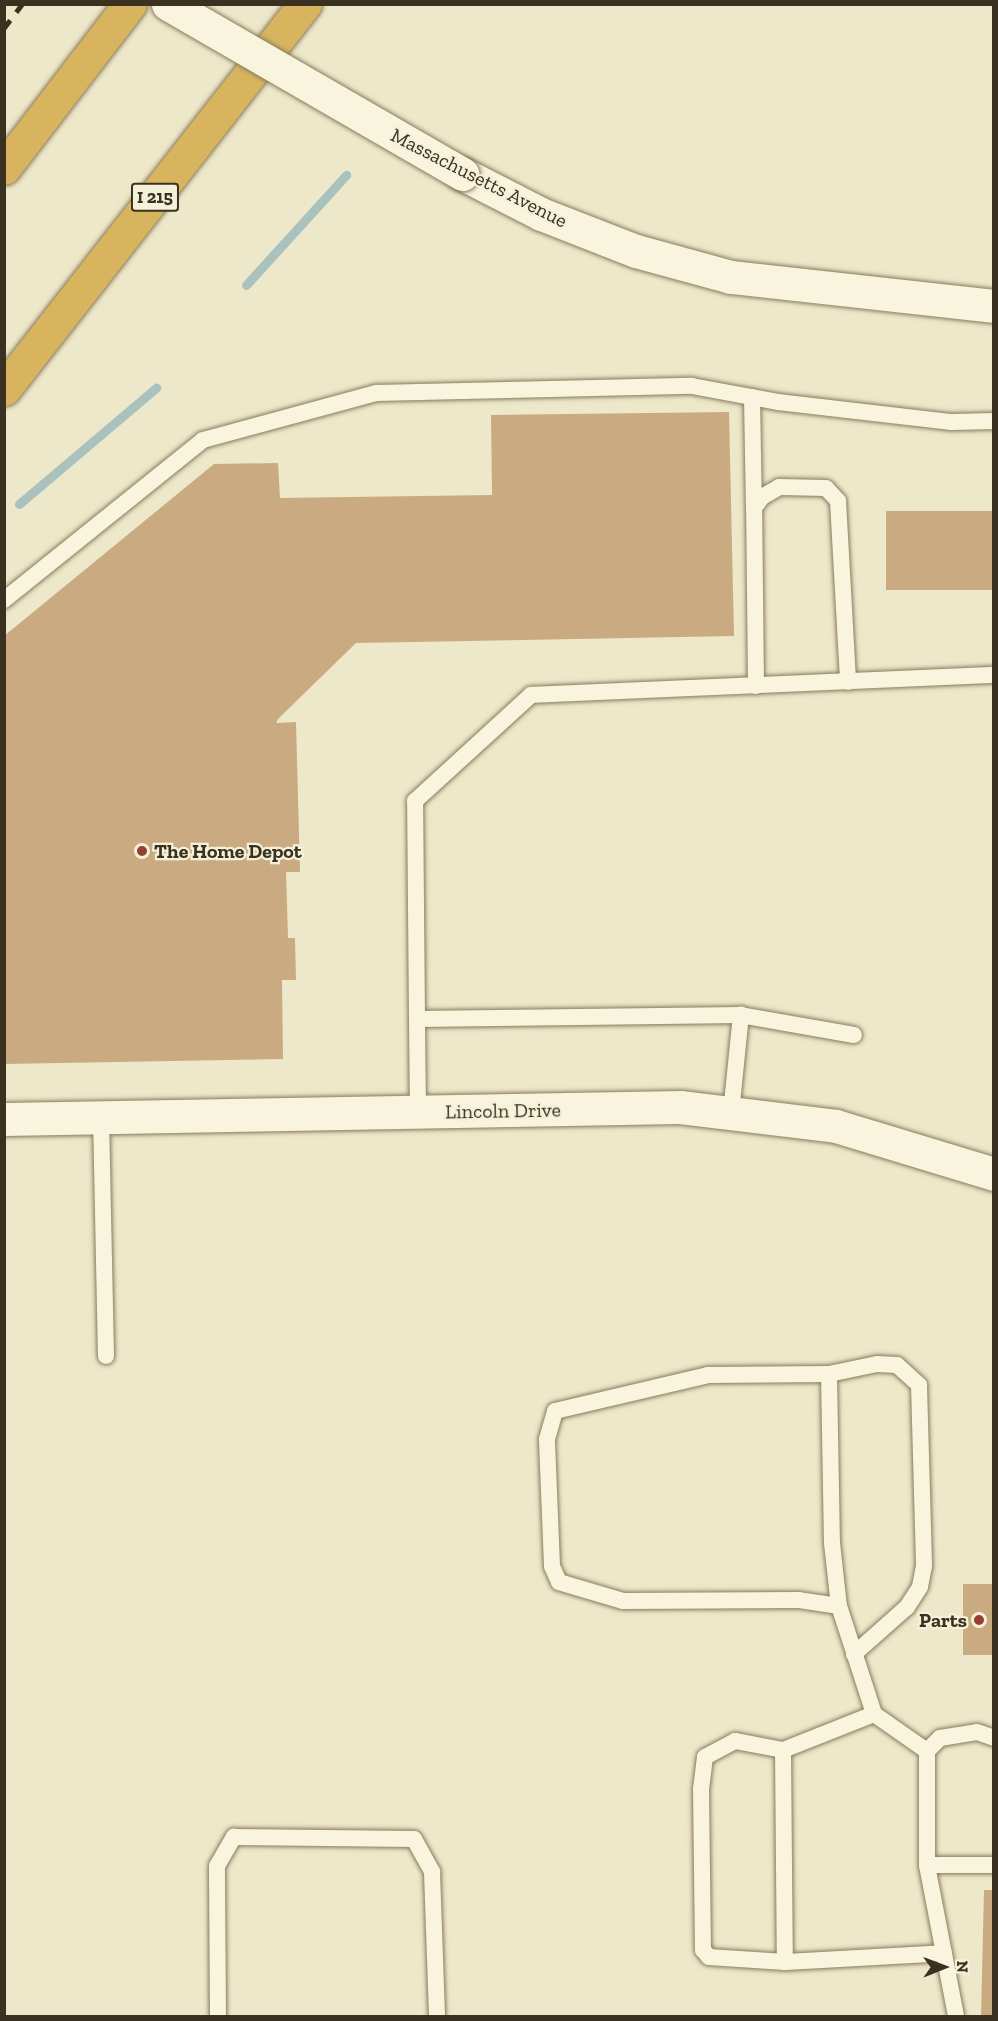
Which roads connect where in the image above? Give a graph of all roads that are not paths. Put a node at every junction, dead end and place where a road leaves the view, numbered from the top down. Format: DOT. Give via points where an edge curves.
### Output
graph roads {
  1 [pos="130,4"];
  2 [pos="168,4"];
  3 [pos="305,4"];
  4 [pos="4,168"];
  5 [pos="993,306"];
  6 [pos="4,388"];
  7 [pos="752,397"];
  8 [pos="993,421"];
  9 [pos="754,508"];
  10 [pos="4,600"];
  11 [pos="993,675"];
  12 [pos="848,682"];
  13 [pos="756,686"];
  14 [pos="741,1015"];
  15 [pos="417,1019"];
  16 [pos="854,1035"];
  17 [pos="418,1112"];
  18 [pos="730,1113"];
  19 [pos="101,1118"];
  20 [pos="4,1119"];
  21 [pos="993,1174"];
  22 [pos="106,1356"];
  23 [pos="829,1374"];
  24 [pos="839,1606"];
  25 [pos="854,1654"];
  26 [pos="874,1713"];
  27 [pos="993,1738"];
  28 [pos="783,1750"];
  29 [pos="927,1750"];
  30 [pos="927,1865"];
  31 [pos="993,1865"];
  32 [pos="944,1953"];
  33 [pos="785,1962"];
  34 [pos="218,2016"];
  35 [pos="437,2016"];
  36 [pos="956,2016"];
  1 -- 4 [label="highway"];
  2 -- 5 [label="street, Massachusetts Avenue, bridge" via="463,174 583,231 731,277"];
  3 -- 6 [label="highway, I 215"];
  7 -- 8 [label="lane" via="952,422"];
  7 -- 9 [label="lane"];
  7 -- 10 [label="lane" via="692,386 408,390 376,393 238,429 202,440"];
  9 -- 12 [label="lane" via="762,497 779,487 826,488 838,501"];
  9 -- 13 [label="lane"];
  11 -- 12 [label="lane"];
  12 -- 13 [label="lane"];
  13 -- 15 [label="lane" via="531,695 415,801"];
  14 -- 15 [label="lane"];
  14 -- 16 [label="lane"];
  14 -- 18 [label="lane"];
  15 -- 17 [label="lane"];
  17 -- 18 [label="street, Lincoln Drive" via="680,1107"];
  17 -- 19 [label="street, Lincoln Drive"];
  18 -- 21 [label="street, Lincoln Drive" via="836,1126"];
  19 -- 20 [label="street, Lincoln Drive"];
  19 -- 22 [label="lane"];
  23 -- 24 [label="lane" via="832,1543"];
  23 -- 24 [label="lane" via="708,1375 555,1411 547,1439 552,1566 559,1582 623,1600 799,1600"];
  23 -- 25 [label="lane" via="877,1364 897,1365 920,1385 924,1566 920,1587 907,1607"];
  24 -- 25 [label="lane"];
  25 -- 26 [label="lane"];
  26 -- 28 [label="lane"];
  26 -- 29 [label="lane"];
  27 -- 29 [label="lane" via="977,1732 940,1738"];
  28 -- 33 [label="lane"];
  28 -- 33 [label="lane" via="735,1741 705,1758 702,1847 703,1950 709,1957"];
  29 -- 30 [label="lane"];
  30 -- 31 [label="lane"];
  30 -- 32 [label="lane"];
  32 -- 33 [label="lane"];
  32 -- 36 [label="lane"];
  34 -- 35 [label="lane" via="218,1866 234,1837 414,1839 432,1872"];
}
